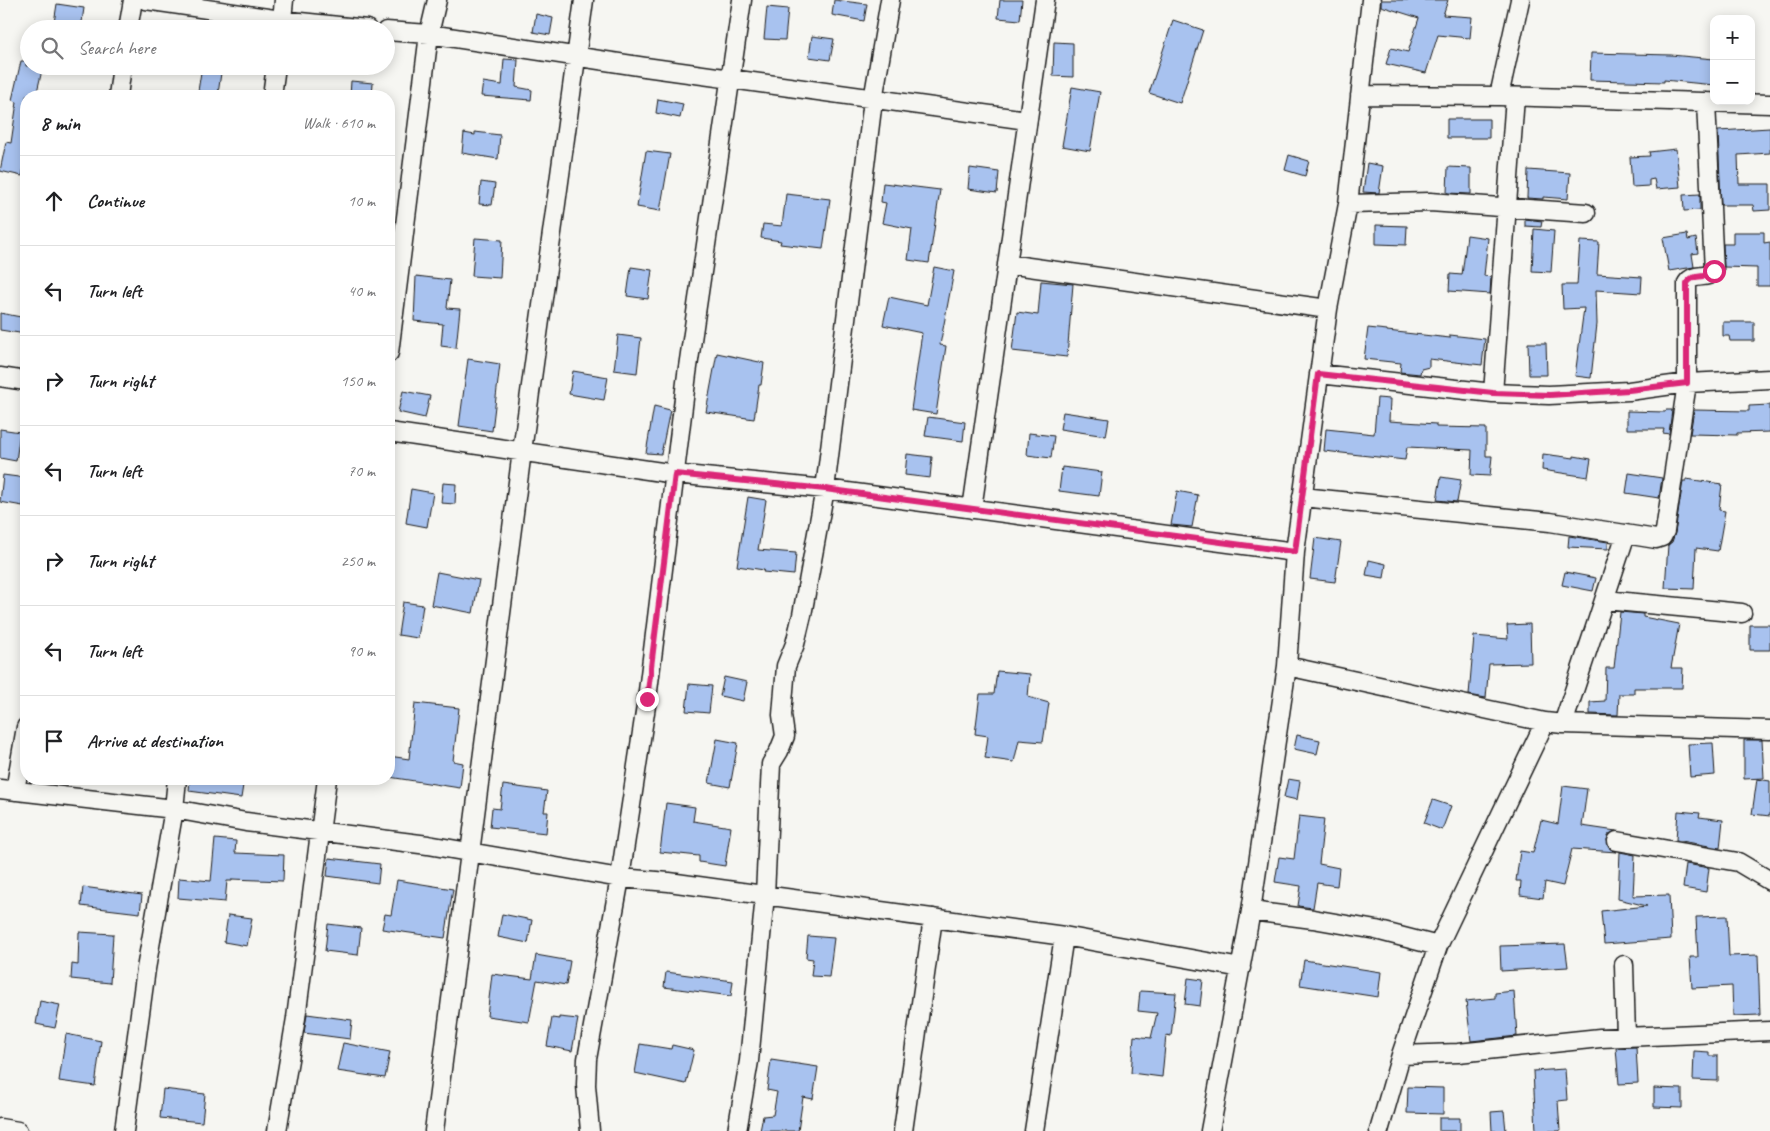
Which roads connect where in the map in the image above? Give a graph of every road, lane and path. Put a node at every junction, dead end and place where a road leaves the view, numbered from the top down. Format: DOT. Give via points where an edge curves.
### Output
graph roads {
  1 [pos="132,0"];
  2 [pos="146,0"];
  3 [pos="284,0"];
  4 [pos="437,0"];
  5 [pos="584,0"];
  6 [pos="742,0"];
  7 [pos="890,0"];
  8 [pos="1045,0"];
  9 [pos="1371,0"];
  10 [pos="1520,0"];
  11 [pos="129,20"];
  12 [pos="258,20"];
  13 [pos="282,20"];
  14 [pos="395,32"];
  15 [pos="429,34"];
  16 [pos="575,56"];
  17 [pos="121,75"];
  18 [pos="275,75"];
  19 [pos="730,78"];
  20 [pos="119,90"];
  21 [pos="273,90"];
  22 [pos="1360,94"];
  23 [pos="1507,97"];
  24 [pos="873,100"];
  25 [pos="1706,102"];
  26 [pos="1770,104"];
  27 [pos="1027,120"];
  28 [pos="1348,204"];
  29 [pos="1508,206"];
  30 [pos="1586,213"];
  31 [pos="1007,264"];
  32 [pos="395,305"];
  33 [pos="1328,309"];
  34 [pos="1318,374"];
  35 [pos="0,377"];
  36 [pos="1770,379"];
  37 [pos="20,380"];
  38 [pos="1687,383"];
  39 [pos="1493,393"];
  40 [pos="395,433"];
  41 [pos="522,451"];
  42 [pos="675,474"];
  43 [pos="825,489"];
  44 [pos="1302,497"];
  45 [pos="972,509"];
  46 [pos="1626,534"];
  47 [pos="1295,552"];
  48 [pos="1605,600"];
  49 [pos="1742,613"];
  50 [pos="1287,666"];
  51 [pos="1546,722"];
  52 [pos="1563,724"];
  53 [pos="1770,730"];
  54 [pos="20,748"];
  55 [pos="176,785"];
  56 [pos="326,785"];
  57 [pos="8,790"];
  58 [pos="174,809"];
  59 [pos="319,831"];
  60 [pos="1617,841"];
  61 [pos="471,851"];
  62 [pos="620,878"];
  63 [pos="1770,881"];
  64 [pos="765,895"];
  65 [pos="1251,911"];
  66 [pos="933,918"];
  67 [pos="1064,936"];
  68 [pos="1438,946"];
  69 [pos="1624,965"];
  70 [pos="1241,968"];
  71 [pos="1770,1031"];
  72 [pos="1626,1037"];
  73 [pos="1401,1055"];
  74 [pos="0,1128"];
  75 [pos="18,1131"];
  76 [pos="124,1131"];
  77 [pos="277,1131"];
  78 [pos="434,1131"];
  79 [pos="590,1131"];
  80 [pos="737,1131"];
  81 [pos="903,1131"];
  82 [pos="1034,1131"];
  83 [pos="1210,1131"];
  84 [pos="1379,1131"];
  1 -- 11 [label="street"];
  2 -- 12 [label="street"];
  3 -- 13 [label="street"];
  4 -- 15 [label="street"];
  5 -- 16 [label="street"];
  6 -- 19 [label="street"];
  7 -- 24 [label="street"];
  8 -- 27 [label="street"];
  9 -- 22 [label="street"];
  10 -- 23 [label="street"];
  14 -- 15 [label="street"];
  15 -- 16 [label="street"];
  15 -- 32 [label="street"];
  16 -- 19 [label="street"];
  16 -- 41 [label="street"];
  17 -- 20 [label="street"];
  18 -- 21 [label="street"];
  19 -- 24 [label="street"];
  19 -- 42 [label="street"];
  22 -- 23 [label="street"];
  22 -- 28 [label="street"];
  23 -- 25 [label="street"];
  23 -- 29 [label="street"];
  24 -- 27 [label="street"];
  24 -- 43 [label="street"];
  25 -- 26 [label="street"];
  25 -- 38 [label="street" via="1714,271 1709,276 1694,277 1687,283"];
  27 -- 31 [label="street"];
  28 -- 29 [label="street" via="1430,202"];
  28 -- 33 [label="street"];
  29 -- 30 [label="street"];
  29 -- 39 [label="street"];
  31 -- 33 [label="street"];
  31 -- 45 [label="street"];
  33 -- 34 [label="street"];
  34 -- 39 [label="street"];
  34 -- 44 [label="street"];
  35 -- 37 [label="street"];
  36 -- 38 [label="street"];
  38 -- 39 [label="street" via="1559,394"];
  38 -- 46 [label="street" via="1665,530 1662,537 1656,539"];
  40 -- 41 [label="street"];
  41 -- 42 [label="street"];
  41 -- 61 [label="street"];
  42 -- 43 [label="street"];
  42 -- 62 [label="street" via="647,699"];
  43 -- 45 [label="street"];
  43 -- 64 [label="street" via="802,615 786,666 782,714 785,736 771,764"];
  44 -- 46 [label="street" via="1550,522"];
  44 -- 47 [label="street"];
  45 -- 47 [label="street"];
  46 -- 48 [label="street"];
  47 -- 50 [label="street"];
  48 -- 49 [label="street"];
  48 -- 52 [label="street"];
  50 -- 51 [label="street"];
  50 -- 65 [label="street"];
  51 -- 52 [label="street"];
  51 -- 68 [label="street"];
  52 -- 53 [label="street"];
  54 -- 57 [label="street"];
  55 -- 58 [label="street"];
  56 -- 59 [label="street"];
  57 -- 58 [label="street"];
  58 -- 59 [label="street"];
  58 -- 76 [label="street" via="146,969"];
  59 -- 61 [label="street"];
  59 -- 77 [label="street" via="296,1018"];
  60 -- 63 [label="street" via="1738,862"];
  61 -- 62 [label="street"];
  61 -- 78 [label="street"];
  62 -- 64 [label="street"];
  62 -- 79 [label="street" via="587,1059"];
  64 -- 66 [label="street"];
  64 -- 80 [label="street" via="749,1061"];
  65 -- 68 [label="street" via="1376,930"];
  65 -- 70 [label="street"];
  66 -- 67 [label="street"];
  66 -- 81 [label="street"];
  67 -- 70 [label="street"];
  67 -- 82 [label="street"];
  68 -- 73 [label="street"];
  69 -- 72 [label="street"];
  70 -- 83 [label="street"];
  71 -- 72 [label="street"];
  72 -- 73 [label="street" via="1458,1053"];
  73 -- 84 [label="street"];
  74 -- 75 [label="street"];
}
